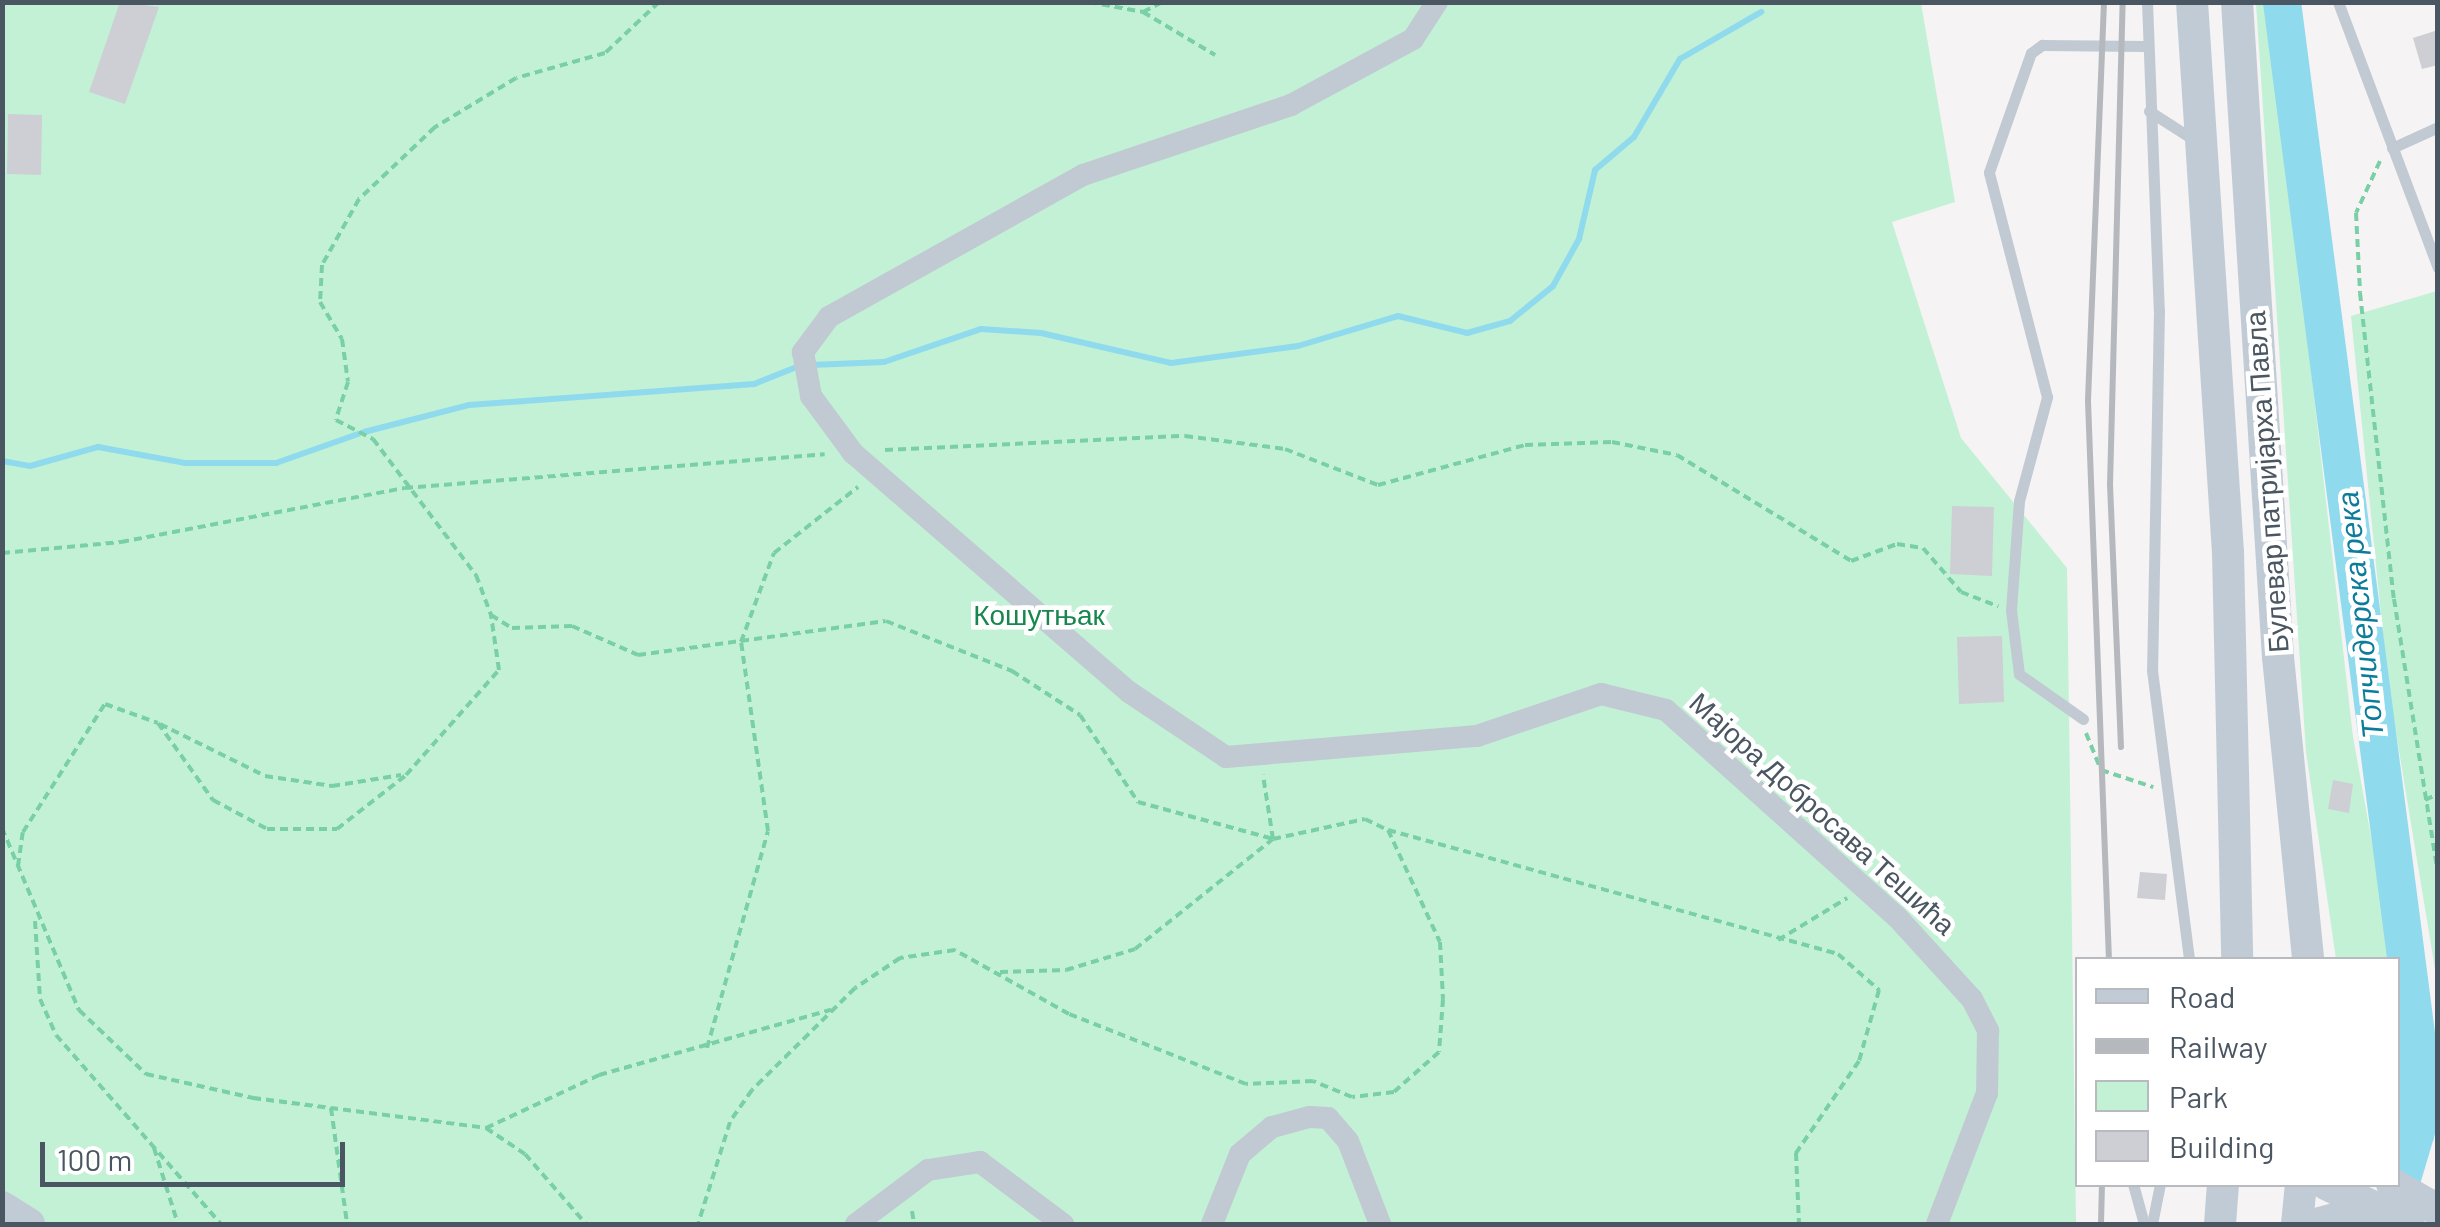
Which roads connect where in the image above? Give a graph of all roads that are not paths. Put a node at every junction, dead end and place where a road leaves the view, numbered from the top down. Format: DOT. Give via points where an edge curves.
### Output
graph roads {
  1 [pos="1438,2"];
  2 [pos="2147,2"];
  3 [pos="2192,2"];
  4 [pos="2237,2"];
  5 [pos="2338,2"];
  6 [pos="2144,46"];
  7 [pos="2149,111"];
  8 [pos="2438,127"];
  9 [pos="2201,144"];
  10 [pos="2392,148"];
  11 [pos="2438,268"];
  12 [pos="2083,719"];
  13 [pos="2189,957"];
  14 [pos="2237,957"];
  15 [pos="2308,957"];
  16 [pos="2134,1187"];
  17 [pos="2159,1187"];
  18 [pos="2223,1187"];
  19 [pos="2301,1187"];
  20 [pos="2336,1187"];
  21 [pos="2,1207"];
  22 [pos="2405,1207"];
  23 [pos="29,1224"];
  24 [pos="856,1224"];
  25 [pos="1063,1224"];
  26 [pos="1212,1224"];
  27 [pos="1380,1224"];
  28 [pos="1936,1224"];
  29 [pos="2144,1224"];
  30 [pos="2152,1224"];
  31 [pos="2220,1224"];
  32 [pos="2296,1224"];
  33 [pos="2316,1224"];
  1 -- 28 [label="street, Мајора Добросава Тешића" via="1414,39 1291,105 1083,176 829,317 804,361 811,396 853,453 1168,725 1226,757 1261,760 1477,736 1568,700 1624,694 1666,710 1948,968 1988,1031 1981,1118"];
  2 -- 6 [label="lane"];
  3 -- 9 [label="main road, Булевар патријарха Павла"];
  4 -- 15 [label="main road, Булевар патријарха Павла" via="2282,708"];
  5 -- 10 [label="lane"];
  6 -- 7 [label="lane"];
  6 -- 12 [label="lane" via="2042,45 1996,138 1989,172 2048,397 2019,501 2011,610 2019,674"];
  7 -- 9 [label="lane"];
  7 -- 13 [label="lane" via="2159,310 2150,595 2166,794"];
  8 -- 10 [label="lane"];
  9 -- 14 [label="main road, Булевар патријарха Павла" via="2228,566"];
  10 -- 11 [label="lane"];
  16 -- 29 [label="lane"];
  17 -- 30 [label="lane"];
  18 -- 31 [label="main road"];
  19 -- 32 [label="main road"];
  20 -- 22 [label="main road"];
  21 -- 23 [label="main road"];
  22 -- 33 [label="main road"];
  24 -- 25 [label="street" via="928,1170 980,1162"];
  26 -- 27 [label="street" via="1240,1154 1272,1127 1310,1117 1328,1118 1348,1141"];
}
